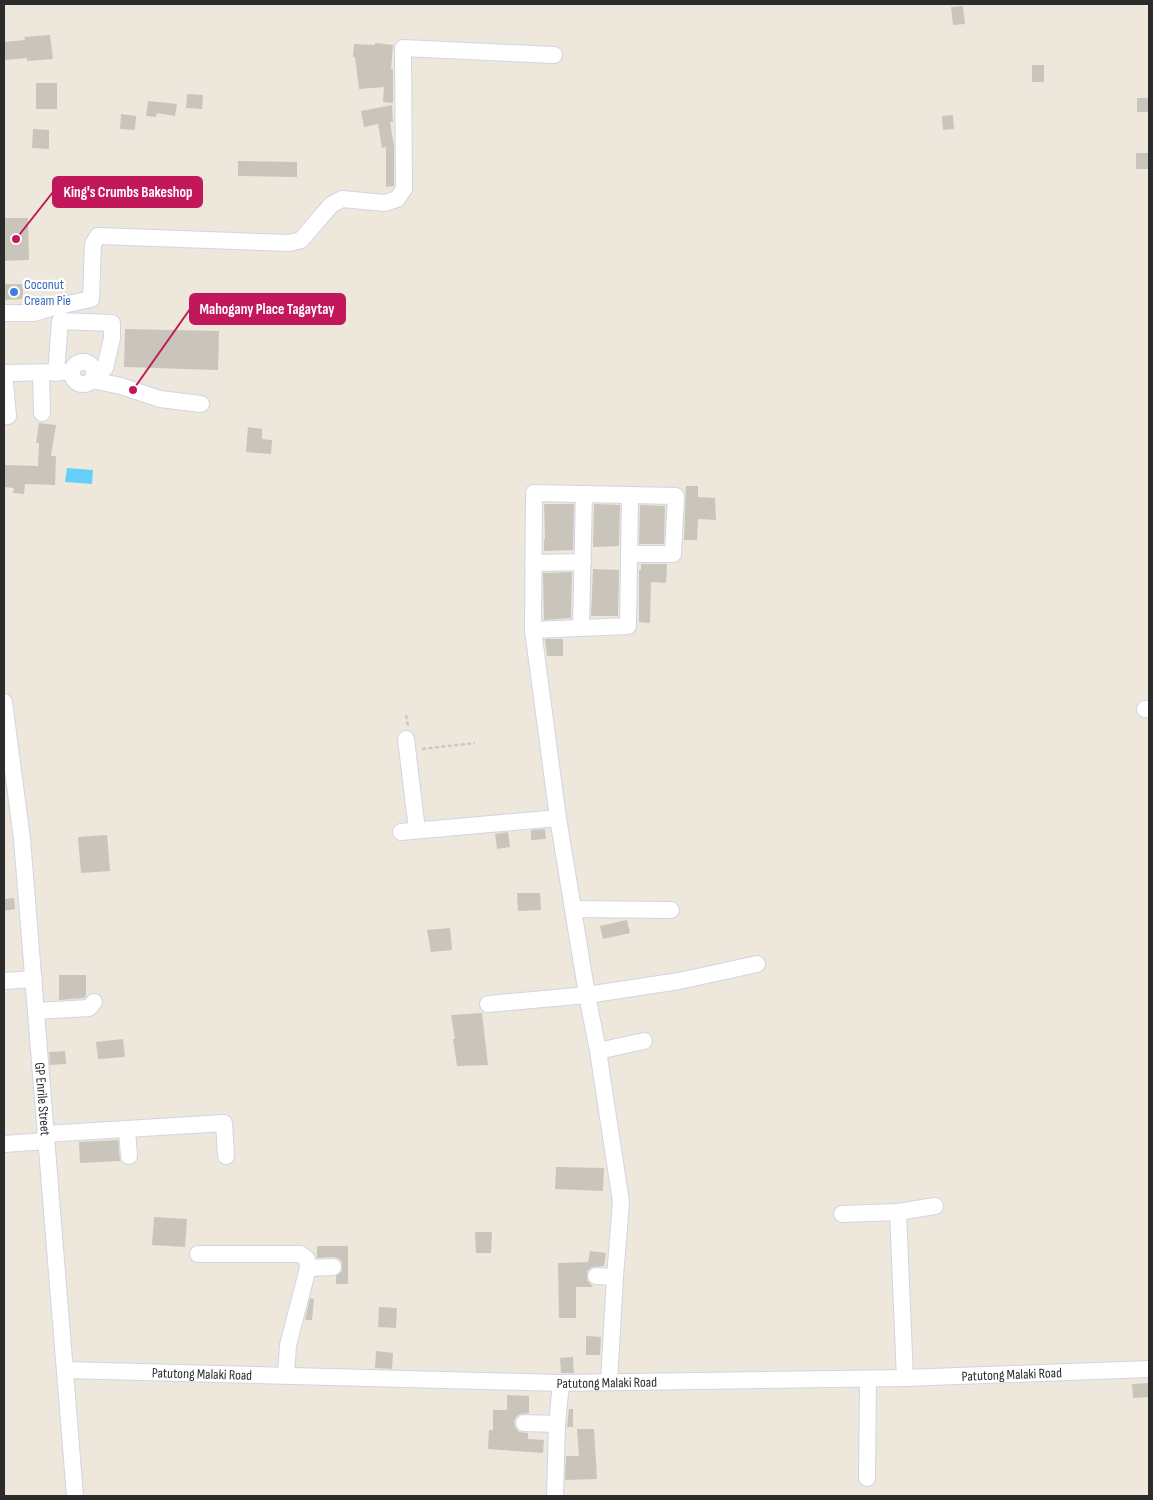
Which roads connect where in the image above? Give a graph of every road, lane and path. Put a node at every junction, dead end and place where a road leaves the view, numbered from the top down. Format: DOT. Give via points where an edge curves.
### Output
graph roads {
  1 [pos="554,55"];
  2 [pos="4,313"];
  3 [pos="4,373"];
  4 [pos="56,373"];
  5 [pos="93,377"];
  6 [pos="201,404"];
  7 [pos="42,413"];
  8 [pos="8,416"];
  9 [pos="584,494"];
  10 [pos="630,495"];
  11 [pos="630,554"];
  12 [pos="582,562"];
  13 [pos="533,563"];
  14 [pos="581,628"];
  15 [pos="533,630"];
  16 [pos="4,702"];
  17 [pos="5,725"];
  18 [pos="475,743"];
  19 [pos="406,745"];
  20 [pos="558,818"];
  21 [pos="573,909"];
  22 [pos="671,910"];
  23 [pos="757,964"];
  24 [pos="34,979"];
  25 [pos="4,981"];
  26 [pos="587,995"];
  27 [pos="94,1002"];
  28 [pos="488,1004"];
  29 [pos="36,1011"];
  30 [pos="644,1041"];
  31 [pos="598,1051"];
  32 [pos="127,1129"];
  33 [pos="46,1137"];
  34 [pos="4,1144"];
  35 [pos="129,1156"];
  36 [pos="226,1156"];
  37 [pos="935,1206"];
  38 [pos="898,1212"];
  39 [pos="842,1214"];
  40 [pos="198,1254"];
  41 [pos="334,1267"];
  42 [pos="308,1268"];
  43 [pos="596,1276"];
  44 [pos="615,1277"];
  45 [pos="1149,1369"];
  46 [pos="66,1370"];
  47 [pos="286,1375"];
  48 [pos="905,1378"];
  49 [pos="868,1379"];
  50 [pos="610,1381"];
  51 [pos="561,1383"];
  52 [pos="524,1423"];
  53 [pos="557,1424"];
  54 [pos="867,1478"];
  55 [pos="75,1496"];
  56 [pos="555,1496"];
  1 -- 2 [label="street" via="403,48 404,189 398,199 385,204 342,199 332,205 301,240 289,243 98,236 93,244 90,300 34,313"];
  3 -- 4 [label="street"];
  3 -- 8 [label="street"];
  4 -- 5 [label="street" via="74,378 79,383 86,383"];
  4 -- 5 [label="street" via="60,321 112,322 105,368"];
  4 -- 7 [label="street"];
  5 -- 6 [label="street" via="160,399"];
  9 -- 10 [label="street"];
  9 -- 12 [label="street"];
  9 -- 13 [label="street" via="534,492"];
  10 -- 11 [label="street"];
  10 -- 11 [label="street" via="676,496 672,554"];
  11 -- 14 [label="street" via="628,626"];
  12 -- 13 [label="street"];
  12 -- 14 [label="street"];
  13 -- 15 [label="street"];
  14 -- 15 [label="street"];
  15 -- 20 [label="street"];
  16 -- 17 [label="street, GP Enrile Street"];
  17 -- 24 [label="street, GP Enrile Street" via="22,840"];
  18 -- 19 [label="path"];
  19 -- 20 [label="street" via="409,831"];
  20 -- 21 [label="street"];
  21 -- 22 [label="street"];
  21 -- 26 [label="street"];
  23 -- 26 [label="street"];
  24 -- 25 [label="street"];
  24 -- 29 [label="street, GP Enrile Street"];
  26 -- 28 [label="street"];
  26 -- 31 [label="street"];
  27 -- 29 [label="street" via="90,1008"];
  29 -- 33 [label="street, GP Enrile Street"];
  30 -- 31 [label="street"];
  31 -- 44 [label="street" via="621,1202"];
  32 -- 33 [label="street"];
  32 -- 35 [label="street"];
  32 -- 36 [label="street" via="224,1123"];
  33 -- 34 [label="street"];
  33 -- 46 [label="street, GP Enrile Street"];
  37 -- 38 [label="street"];
  38 -- 39 [label="street"];
  38 -- 48 [label="street"];
  40 -- 42 [label="street" via="300,1254 307,1259"];
  41 -- 42 [label="street"];
  42 -- 47 [label="street" via="288,1345"];
  43 -- 44 [label="street"];
  44 -- 50 [label="street"];
  45 -- 48 [label="street, Patutong Malaki Road"];
  46 -- 47 [label="street, Patutong Malaki Road"];
  46 -- 55 [label="street, GP Enrile Street"];
  47 -- 51 [label="street, Patutong Malaki Road"];
  48 -- 49 [label="street, Patutong Malaki Road"];
  49 -- 50 [label="street, Patutong Malaki Road"];
  49 -- 54 [label="street"];
  50 -- 51 [label="street, Patutong Malaki Road"];
  51 -- 53 [label="street"];
  52 -- 53 [label="street"];
  53 -- 56 [label="street"];
}
